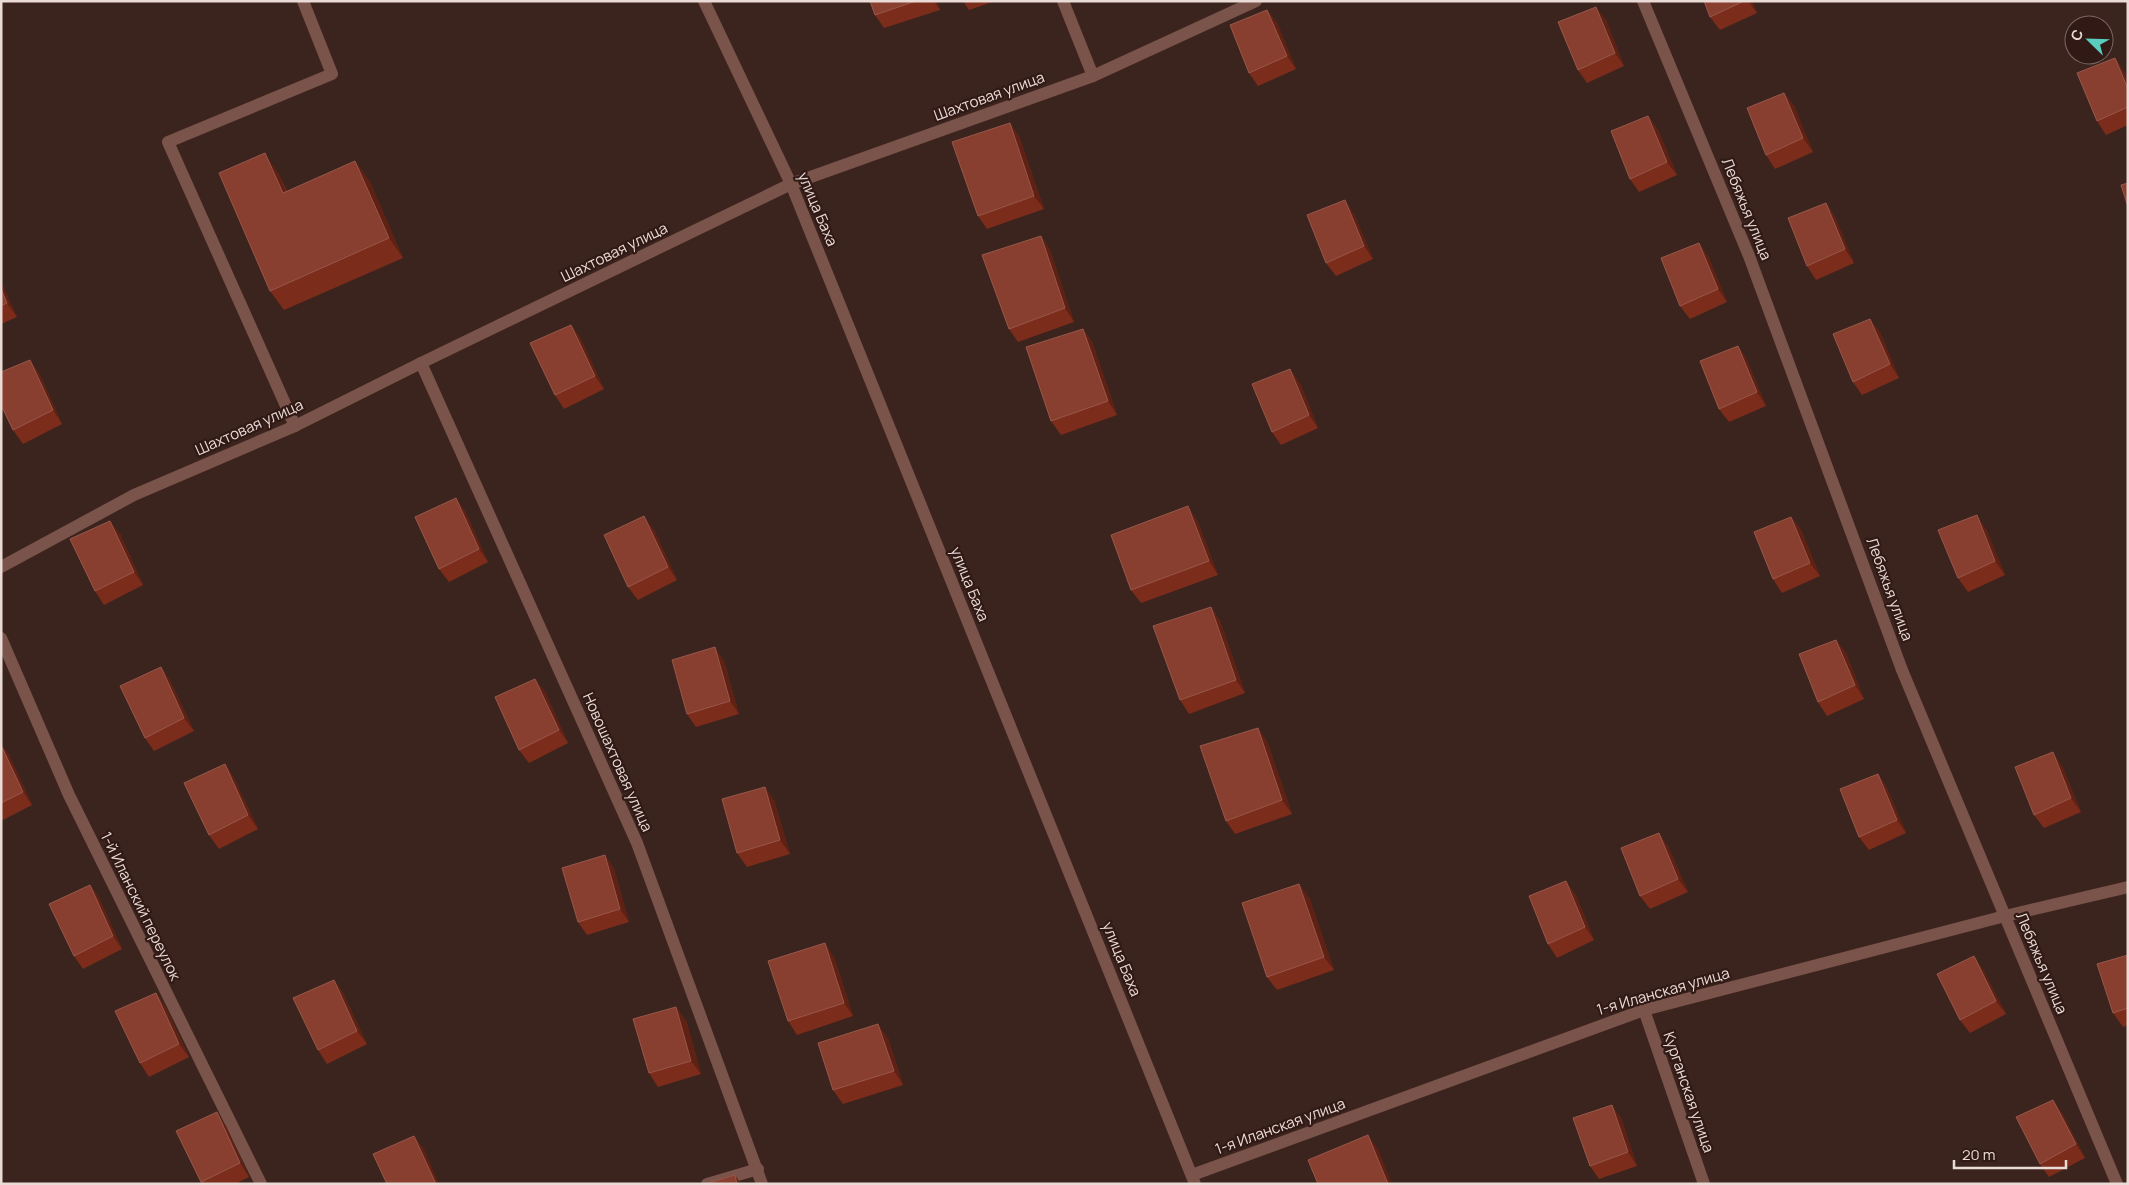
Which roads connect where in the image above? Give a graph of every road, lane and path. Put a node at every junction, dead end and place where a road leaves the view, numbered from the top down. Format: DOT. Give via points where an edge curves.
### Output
graph roads {
  1 [pos="303,1"];
  2 [pos="704,1"];
  3 [pos="1063,1"];
  4 [pos="1256,1"];
  5 [pos="1643,1"];
  6 [pos="1093,76"];
  7 [pos="791,184"];
  8 [pos="421,363"];
  9 [pos="295,426"];
  10 [pos="1,567"];
  11 [pos="1,638"];
  12 [pos="2128,887"];
  13 [pos="2005,916"];
  14 [pos="1644,1010"];
  15 [pos="758,1170"];
  16 [pos="1193,1180"];
  17 [pos="261,1184"];
  18 [pos="707,1184"];
  19 [pos="762,1184"];
  20 [pos="1704,1184"];
  21 [pos="2116,1184"];
  1 -- 9 [label="street" via="332,74 168,142"];
  2 -- 7 [label="street, улица Баха"];
  3 -- 6 [label="street"];
  4 -- 6 [label="street, Шахтовая улица"];
  5 -- 13 [label="street, Лебяжья улица" via="1749,256 1902,670"];
  6 -- 7 [label="street, Шахтовая улица"];
  7 -- 8 [label="street, Шахтовая улица"];
  7 -- 16 [label="street, улица Баха"];
  8 -- 9 [label="street, Шахтовая улица"];
  8 -- 15 [label="street, Новошахтовая улица" via="637,843"];
  9 -- 10 [label="street, Шахтовая улица" via="134,495"];
  11 -- 17 [label="street, 1-й Иланский переулок" via="69,795"];
  12 -- 13 [label="street, 1-я Иланская улица"];
  13 -- 14 [label="street, 1-я Иланская улица"];
  13 -- 21 [label="street, Лебяжья улица"];
  14 -- 16 [label="street, 1-я Иланская улица"];
  14 -- 20 [label="street, Курганская улица"];
  15 -- 18 [label="street"];
  15 -- 19 [label="street, Новошахтовая улица"];
}
